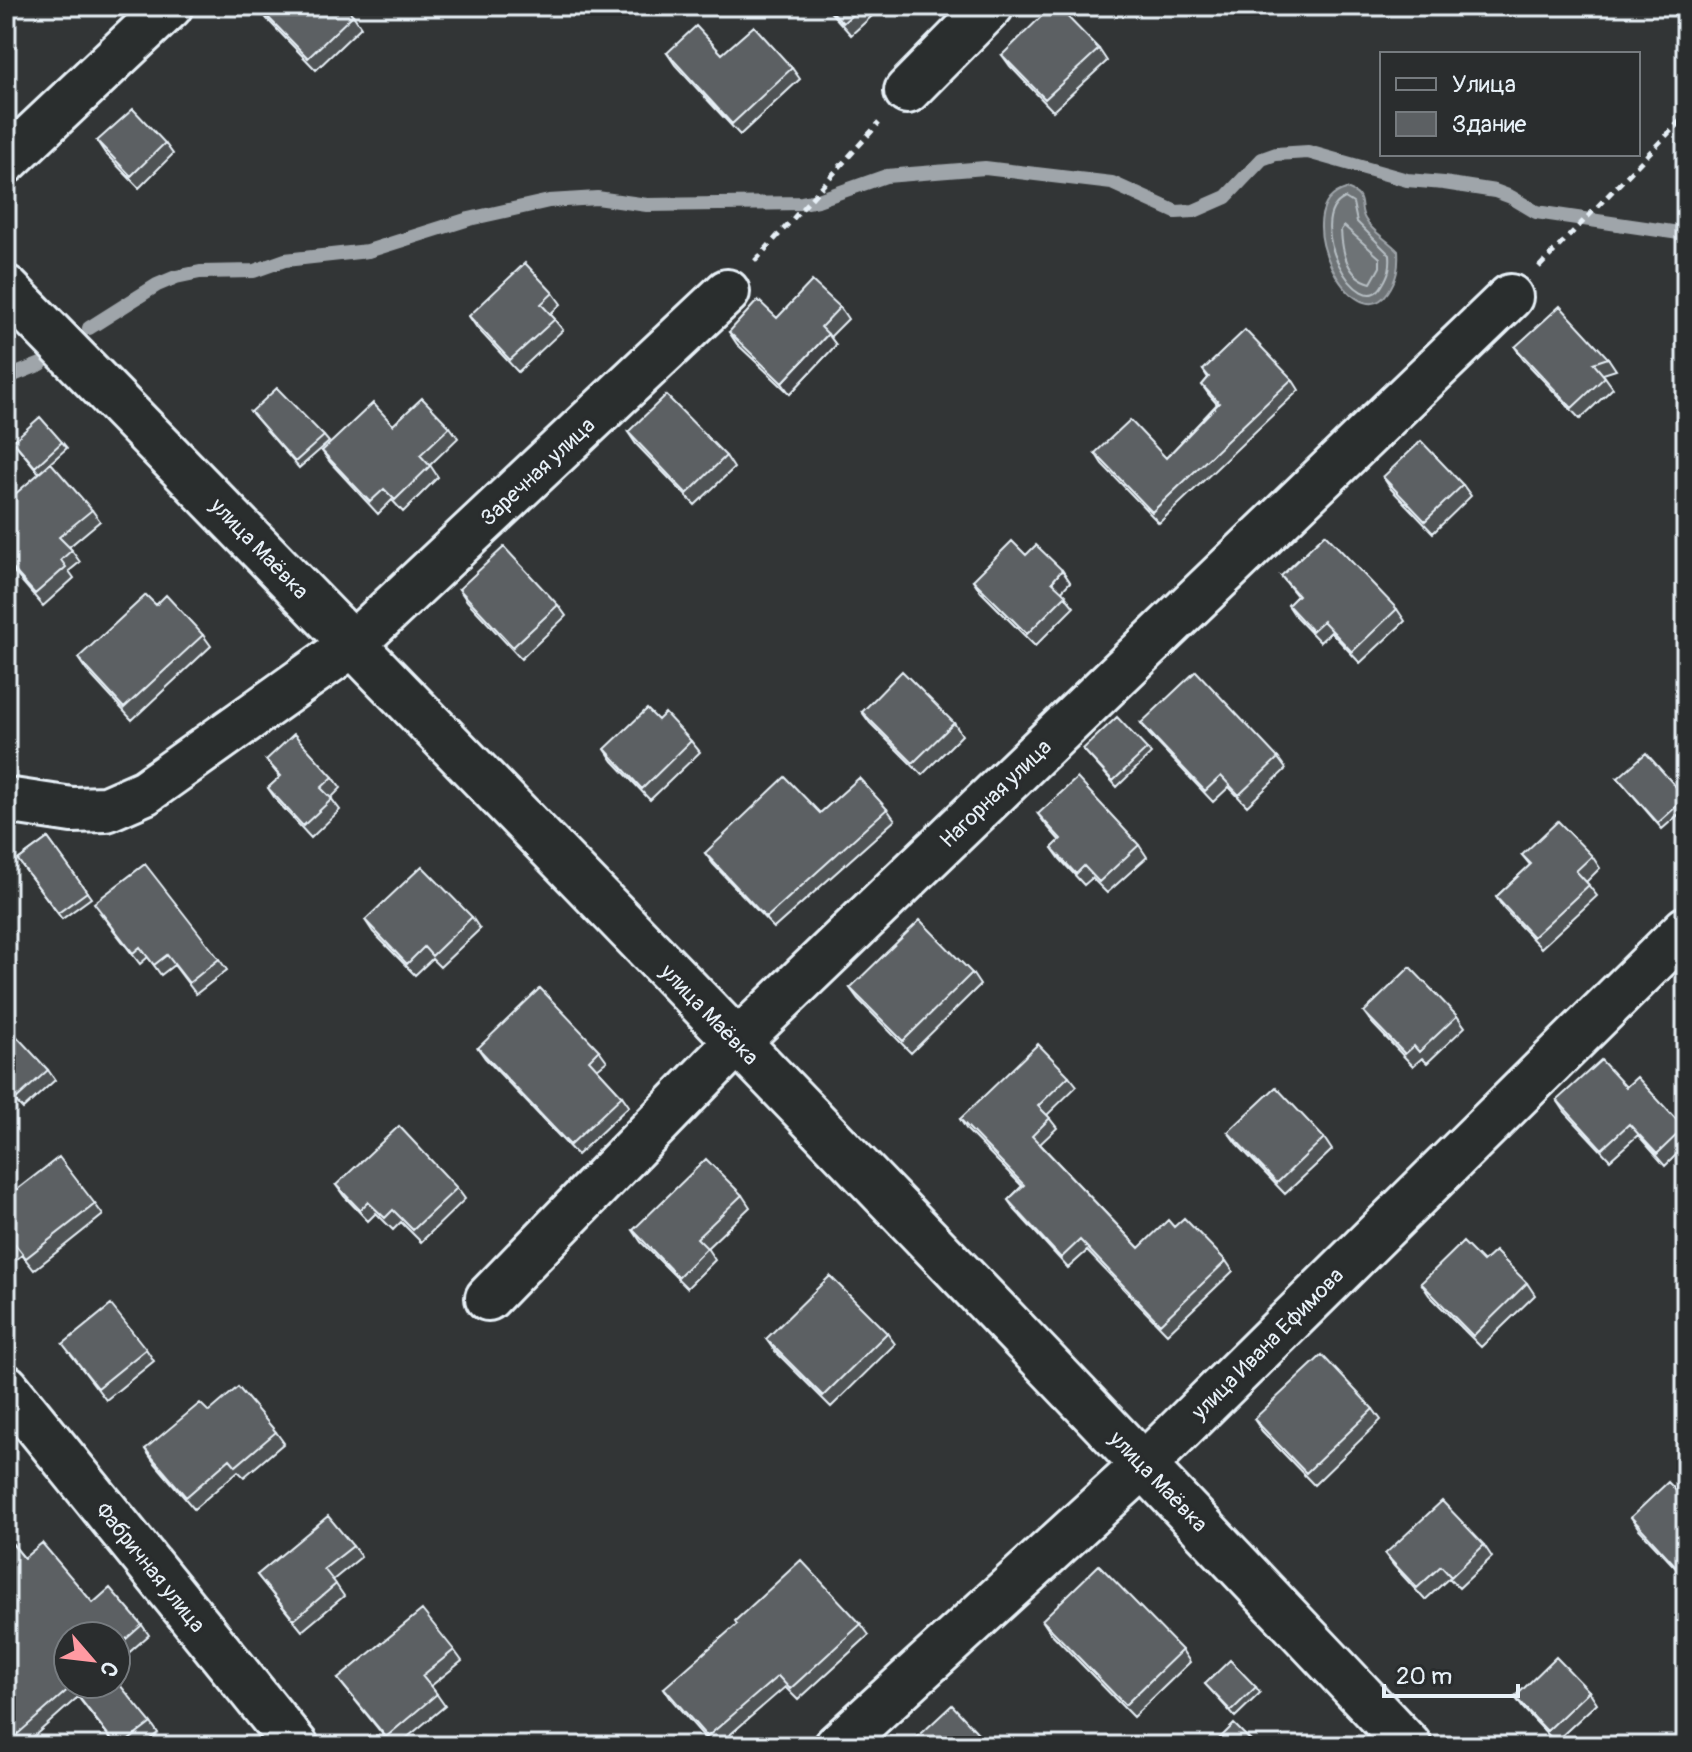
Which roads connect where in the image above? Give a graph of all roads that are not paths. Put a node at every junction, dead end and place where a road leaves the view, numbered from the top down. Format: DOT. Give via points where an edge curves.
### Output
graph roads {
  1 [pos="170,6"];
  2 [pos="991,6"];
  3 [pos="907,91"];
  4 [pos="6,161"];
  5 [pos="6,288"];
  6 [pos="727,292"];
  7 [pos="1510,297"];
  8 [pos="353,644"];
  9 [pos="6,800"];
  10 [pos="1686,929"];
  11 [pos="737,1042"];
  12 [pos="488,1298"];
  13 [pos="6,1387"];
  14 [pos="1144,1465"];
  15 [pos="296,1746"];
  16 [pos="837,1746"];
  17 [pos="1409,1746"];
  1 -- 4 [label="street"];
  2 -- 3 [label="street"];
  5 -- 8 [label="street, улица Маёвка"];
  6 -- 8 [label="street, Заречная улица"];
  7 -- 11 [label="street, Нагорная улица"];
  8 -- 9 [label="street, Заречная улица" via="145,792 106,809 72,810"];
  8 -- 11 [label="street, улица Маёвка"];
  10 -- 14 [label="street, улица Ивана Ефимова"];
  11 -- 12 [label="street, Нагорная улица"];
  11 -- 14 [label="street, улица Маёвка"];
  13 -- 15 [label="street, Фабричная улица"];
  14 -- 16 [label="street, улица Ивана Ефимова"];
  14 -- 17 [label="street, улица Маёвка"];
}
